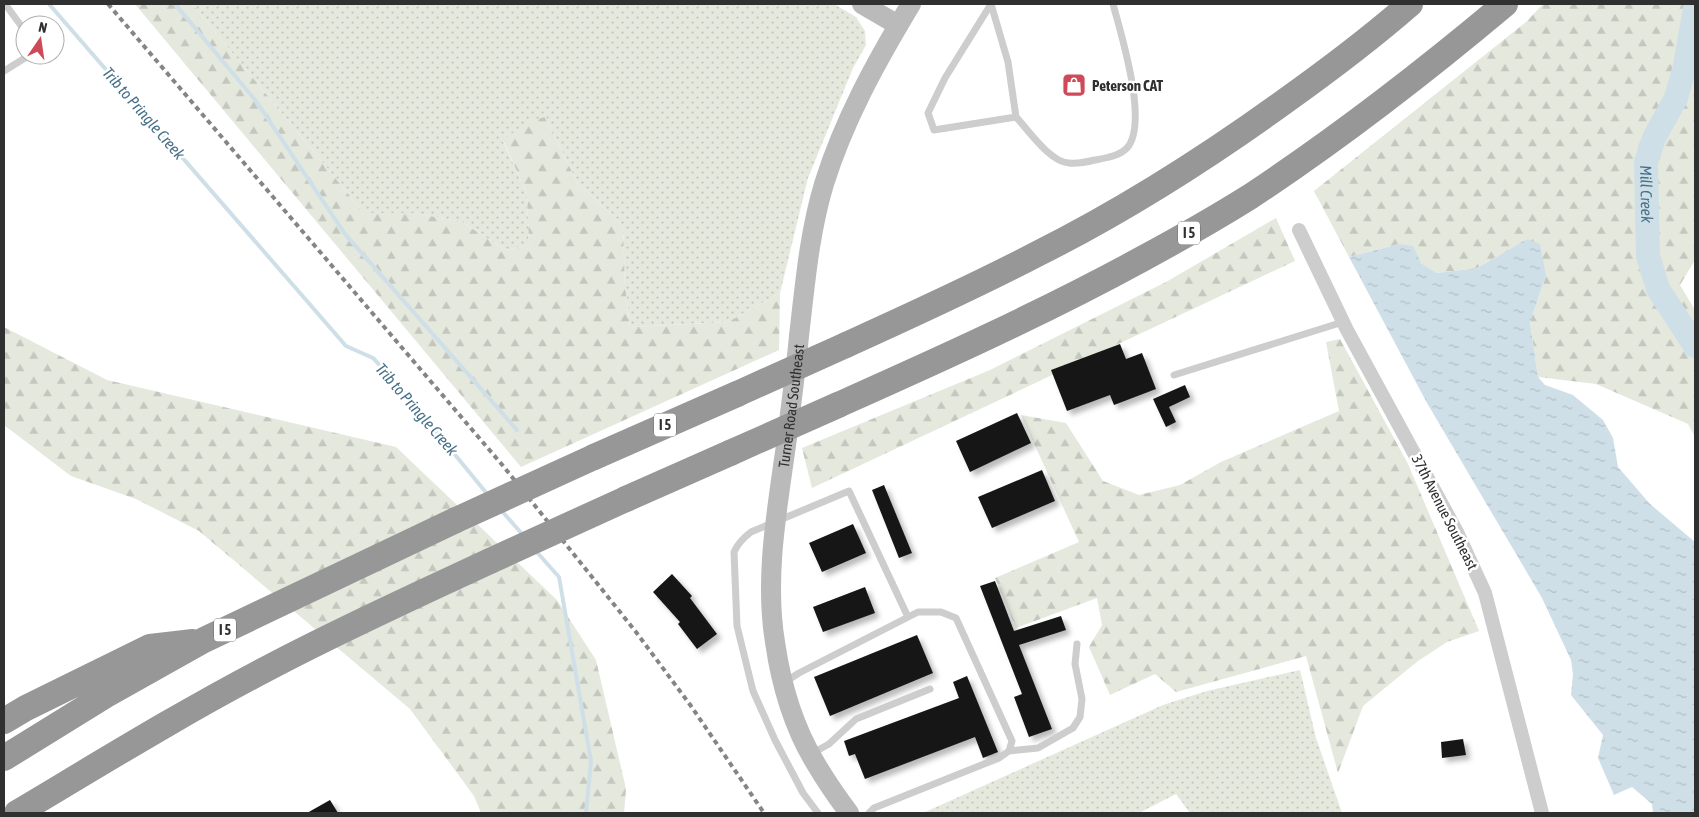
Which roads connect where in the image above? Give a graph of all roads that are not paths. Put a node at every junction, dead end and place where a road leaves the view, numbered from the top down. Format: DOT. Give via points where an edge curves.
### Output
graph roads {
  1 [pos="5,4"];
  2 [pos="862,4"];
  3 [pos="911,4"];
  4 [pos="991,4"];
  5 [pos="1113,4"];
  6 [pos="1410,4"];
  7 [pos="1505,4"];
  8 [pos="15,18"];
  9 [pos="898,25"];
  10 [pos="15,64"];
  11 [pos="4,71"];
  12 [pos="1016,117"];
  13 [pos="1299,230"];
  14 [pos="1343,322"];
  15 [pos="1174,375"];
  16 [pos="777,522"];
  17 [pos="908,617"];
  18 [pos="204,640"];
  19 [pos="1077,644"];
  20 [pos="784,682"];
  21 [pos="930,689"];
  22 [pos="4,721"];
  23 [pos="1009,751"];
  24 [pos="811,754"];
  25 [pos="4,758"];
  26 [pos="35,806"];
  27 [pos="17,813"];
  28 [pos="818,813"];
  29 [pos="849,813"];
  30 [pos="869,813"];
  31 [pos="1542,813"];
  1 -- 8 [label="lane"];
  2 -- 9 [label="main road"];
  3 -- 9 [label="main road, Turner Road Southeast"];
  4 -- 12 [label="lane" via="1008,62"];
  4 -- 12 [label="lane" via="945,78 928,113 934,130"];
  5 -- 12 [label="lane" via="1133,83 1135,125 1126,148 1113,156 1067,163 1053,157"];
  6 -- 18 [label="highway, I 5, bridge" via="1331,68 1242,132 1172,178 1039,254 846,345 456,520"];
  7 -- 26 [label="highway, I 5, bridge" via="1353,125 1250,196 1076,295 354,624 159,728"];
  9 -- 16 [label="main road, Turner Road Southeast" via="852,108 817,211 804,283"];
  10 -- 11 [label="lane"];
  13 -- 14 [label="street, 37th Avenue Southeast"];
  14 -- 15 [label="lane"];
  14 -- 31 [label="street, 37th Avenue Southeast" via="1457,532 1485,593"];
  16 -- 17 [label="lane" via="849,491"];
  16 -- 20 [label="main road, Turner Road Southeast" via="771,608"];
  16 -- 28 [label="lane" via="742,538 734,552 737,626 753,691 784,758"];
  17 -- 20 [label="lane"];
  17 -- 23 [label="lane" via="918,612 941,612 956,618 1012,741"];
  18 -- 22 [label="highway, I 5" via="150,647"];
  18 -- 25 [label="highway, I 5"];
  19 -- 23 [label="lane" via="1075,664 1082,699 1080,717 1073,728 1038,748"];
  20 -- 24 [label="main road, Turner Road Southeast"];
  21 -- 24 [label="lane" via="856,719 829,744"];
  23 -- 30 [label="lane" via="999,758 874,808"];
  24 -- 29 [label="main road, Turner Road Southeast"];
  26 -- 27 [label="highway, I 5"];
}
